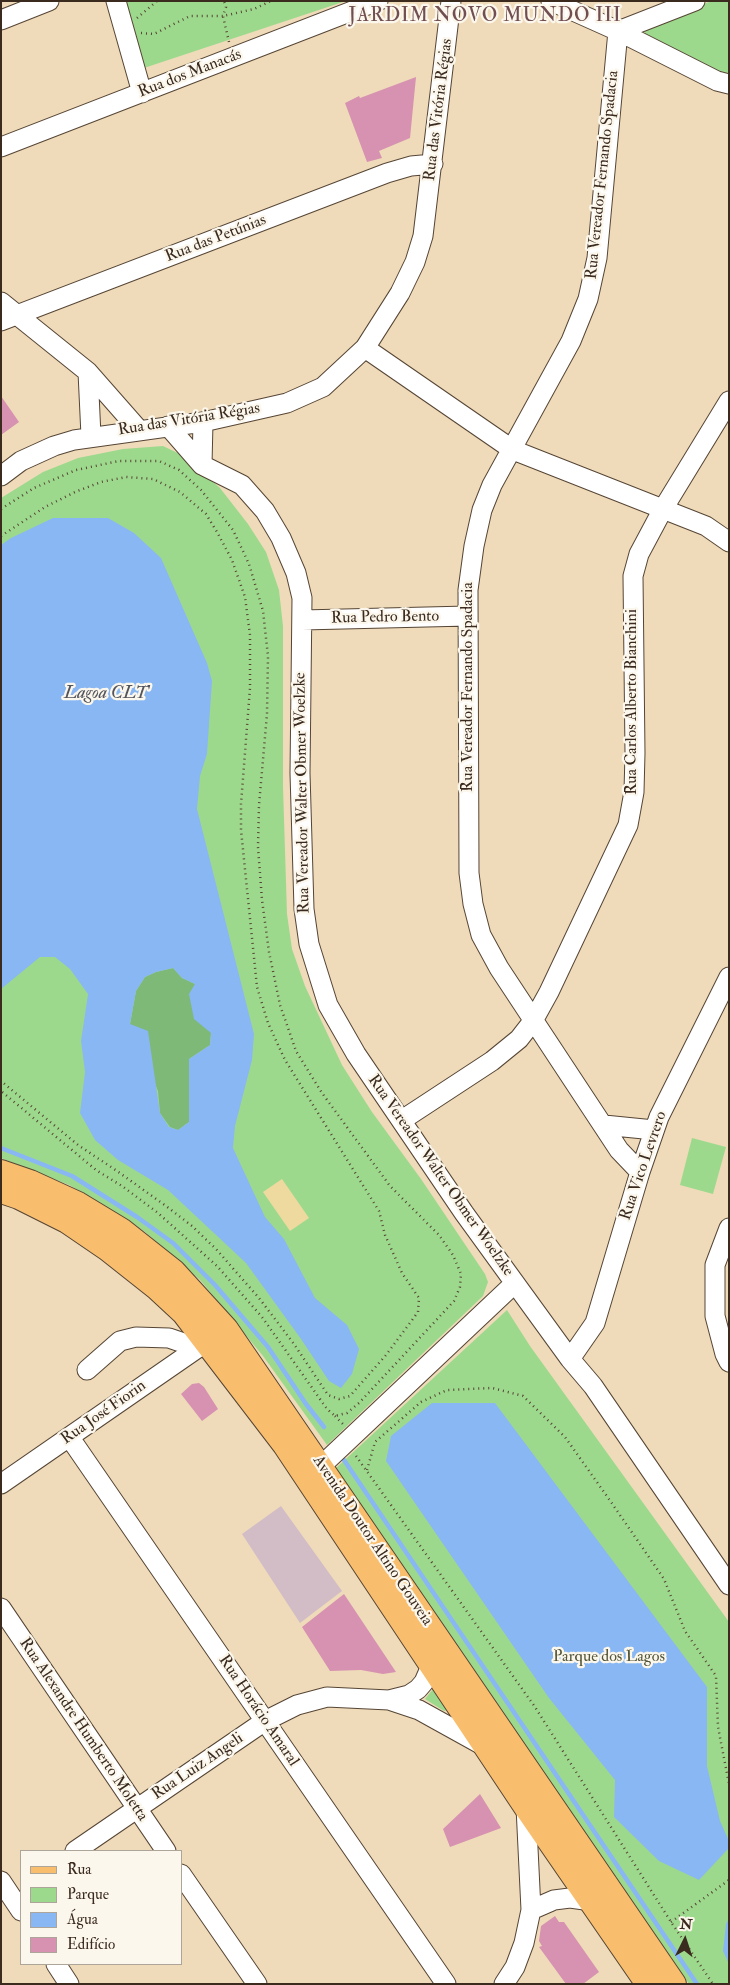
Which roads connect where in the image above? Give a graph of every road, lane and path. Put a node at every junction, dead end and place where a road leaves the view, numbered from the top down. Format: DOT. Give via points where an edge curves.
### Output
graph roads {
  1 [pos="49,1"];
  2 [pos="116,1"];
  3 [pos="157,1"];
  4 [pos="224,1"];
  5 [pos="271,1"];
  6 [pos="378,1"];
  7 [pos="451,1"];
  8 [pos="695,1"];
  9 [pos="560,3"];
  10 [pos="223,16"];
  11 [pos="1,20"];
  12 [pos="618,31"];
  13 [pos="126,34"];
  14 [pos="232,58"];
  15 [pos="729,84"];
  16 [pos="142,93"];
  17 [pos="1,147"];
  18 [pos="433,164"];
  19 [pos="1,302"];
  20 [pos="9,319"];
  21 [pos="365,348"];
  22 [pos="88,372"];
  23 [pos="729,401"];
  24 [pos="203,422"];
  25 [pos="168,426"];
  26 [pos="140,430"];
  27 [pos="91,436"];
  28 [pos="513,450"];
  29 [pos="202,465"];
  30 [pos="1,476"];
  31 [pos="1,509"];
  32 [pos="663,509"];
  33 [pos="1,536"];
  34 [pos="729,542"];
  35 [pos="468,616"];
  36 [pos="302,620"];
  37 [pos="729,977"];
  38 [pos="534,1020"];
  39 [pos="1,1081"];
  40 [pos="1,1091"];
  41 [pos="402,1120"];
  42 [pos="604,1125"];
  43 [pos="654,1130"];
  44 [pos="1,1172"];
  45 [pos="640,1172"];
  46 [pos="1,1191"];
  47 [pos="729,1228"];
  48 [pos="515,1283"];
  49 [pos="210,1340"];
  50 [pos="570,1359"];
  51 [pos="729,1362"];
  52 [pos="87,1370"];
  53 [pos="70,1438"];
  54 [pos="285,1445"];
  55 [pos="321,1466"];
  56 [pos="1,1484"];
  57 [pos="729,1585"];
  58 [pos="1,1608"];
  59 [pos="431,1666"];
  60 [pos="389,1700"];
  61 [pos="265,1721"];
  62 [pos="505,1735"];
  63 [pos="484,1746"];
  64 [pos="729,1784"];
  65 [pos="526,1807"];
  66 [pos="137,1809"];
  67 [pos="76,1850"];
  68 [pos="165,1850"];
  69 [pos="182,1875"];
  70 [pos="729,1880"];
  71 [pos="9,1891"];
  72 [pos="592,1901"];
  73 [pos="20,1909"];
  74 [pos="531,1910"];
  75 [pos="671,1922"];
  76 [pos="57,1965"];
  77 [pos="69,1984"];
  78 [pos="257,1984"];
  79 [pos="446,1984"];
  80 [pos="504,1984"];
  81 [pos="648,1984"];
  82 [pos="674,1984"];
  83 [pos="713,1984"];
  1 -- 11 [label="street"];
  2 -- 13 [label="street"];
  3 -- 13 [label="path"];
  4 -- 10 [label="path"];
  5 -- 10 [label="path" via="254,9"];
  6 -- 14 [label="street, Rua dos Manacás"];
  7 -- 18 [label="street, Rua das Vitória Régias"];
  8 -- 12 [label="street"];
  9 -- 12 [label="street"];
  10 -- 13 [label="path" via="190,16 154,34"];
  10 -- 14 [label="path"];
  12 -- 15 [label="street" via="684,66"];
  12 -- 28 [label="street, Rua Vereador Fernando Spadacia" via="597,258 588,299 571,341"];
  13 -- 16 [label="street"];
  14 -- 16 [label="street, Rua dos Manacás"];
  16 -- 17 [label="street, Rua dos Manacás"];
  18 -- 20 [label="street, Rua das Petúnias" via="387,173"];
  18 -- 21 [label="street, Rua das Vitória Régias" via="423,236 415,262 400,293"];
  19 -- 20 [label="street"];
  20 -- 22 [label="street"];
  21 -- 24 [label="street, Rua das Vitória Régias" via="323,387 287,403"];
  21 -- 28 [label="street"];
  22 -- 26 [label="street"];
  22 -- 27 [label="street"];
  23 -- 32 [label="street, Rua Carlos Alberto Bianchini"];
  24 -- 25 [label="street, Rua das Vitória Régias"];
  24 -- 29 [label="street"];
  25 -- 26 [label="street, Rua das Vitória Régias"];
  25 -- 29 [label="street, Rua Vereador Walter Obmer Woelzke"];
  26 -- 27 [label="street, Rua das Vitória Régias"];
  27 -- 30 [label="street, Rua das Vitória Régias" via="54,446 21,461"];
  28 -- 32 [label="street"];
  28 -- 35 [label="street, Rua Vereador Fernando Spadacia" via="492,485 482,510 468,590"];
  29 -- 36 [label="street, Rua Vereador Walter Obmer Woelzke" via="242,485 265,511 296,573 302,598"];
  31 -- 40 [label="path" via="34,488 76,470 119,461 159,461 179,470 201,490 233,530 249,564 260,601 267,647 267,714 258,847 269,952 280,1004 296,1051 322,1093 390,1186 439,1235 461,1274 460,1288 454,1301 359,1403 348,1413 335,1416 262,1317 218,1266 158,1213 96,1170"];
  32 -- 34 [label="street" via="706,526"];
  32 -- 38 [label="street, Rua Carlos Alberto Bianchini" via="639,554 633,576 635,753 634,792 628,826"];
  33 -- 39 [label="path" via="75,492 100,482 126,477 153,479 180,492 206,514 221,539 245,597 250,635 241,830 257,987 268,1023 285,1060 379,1211 384,1236 402,1273 419,1298 418,1312 350,1396 339,1399 328,1395 259,1298 216,1248 166,1206 78,1145"];
  35 -- 36 [label="street, Rua Pedro Bento"];
  35 -- 38 [label="street, Rua Vereador Fernando Spadacia" via="469,873 473,904 481,936"];
  36 -- 41 [label="street, Rua Vereador Walter Obmer Woelzke" via="302,874 309,944 328,1006 356,1054"];
  37 -- 43 [label="street, Rua Vico Levrero"];
  38 -- 41 [label="street, Rua Carlos Alberto Bianchini" via="492,1061"];
  38 -- 42 [label="street, Rua Vereador Fernando Spadacia"];
  41 -- 48 [label="street, Rua Vereador Walter Obmer Woelzke"];
  42 -- 43 [label="street"];
  42 -- 45 [label="street, Rua Vereador Fernando Spadacia" via="619,1150"];
  43 -- 45 [label="street, Rua Vico Levrero"];
  44 -- 49 [label="main road, Avenida Doutor Altino Gouveia" via="78,1204 121,1230 174,1272"];
  45 -- 50 [label="street, Rua Vico Levrero" via="595,1323"];
  46 -- 49 [label="main road, Avenida Doutor Altino Gouveia" via="67,1221 108,1249 156,1287"];
  47 -- 51 [label="street" via="715,1265 715,1316"];
  48 -- 50 [label="street, Rua Vereador Walter Obmer Woelzke"];
  48 -- 55 [label="street, Rua Vereador Walter Obmer Woelzke"];
  49 -- 52 [label="street" via="136,1337 120,1341"];
  49 -- 53 [label="street, Rua José Fiorin"];
  49 -- 54 [label="main road, Avenida Doutor Altino Gouveia"];
  49 -- 55 [label="main road, Avenida Doutor Altino Gouveia"];
  50 -- 57 [label="street, Rua Vereador Walter Obmer Woelzke" via="593,1386"];
  53 -- 56 [label="street, Rua José Fiorin"];
  53 -- 61 [label="street, Rua Horácio Amaral"];
  54 -- 55 [label="street" via="306,1466"];
  54 -- 59 [label="main road, Avenida Doutor Altino Gouveia"];
  55 -- 62 [label="main road, Avenida Doutor Altino Gouveia"];
  58 -- 66 [label="street, Rua Alexandre Humberto Moletta"];
  59 -- 60 [label="street, Rua Luiz Angeli" via="418,1690"];
  59 -- 63 [label="main road, Avenida Doutor Altino Gouveia"];
  60 -- 61 [label="street, Rua Luiz Angeli" via="327,1697 296,1705"];
  60 -- 63 [label="street, Rua Luiz Angeli" via="419,1710"];
  61 -- 66 [label="street, Rua Luiz Angeli"];
  61 -- 79 [label="street, Rua Horácio Amaral"];
  62 -- 63 [label="street"];
  62 -- 82 [label="main road, Avenida Doutor Altino Gouveia"];
  63 -- 65 [label="main road, Avenida Doutor Altino Gouveia"];
  64 -- 75 [label="path" via="718,1727 716,1676 685,1631 664,1580 565,1437 523,1396 492,1388 447,1390 421,1402 375,1442 367,1470 535,1707"];
  65 -- 72 [label="main road, Avenida Doutor Altino Gouveia"];
  65 -- 74 [label="street"];
  66 -- 67 [label="street, Rua Luiz Angeli"];
  66 -- 68 [label="street, Rua Alexandre Humberto Moletta"];
  69 -- 78 [label="street"];
  70 -- 75 [label="path"];
  71 -- 73 [label="street"];
  72 -- 74 [label="street" via="554,1900"];
  72 -- 81 [label="main road, Avenida Doutor Altino Gouveia"];
  74 -- 80 [label="street" via="524,1943"];
  75 -- 83 [label="path"];
  76 -- 77 [label="street"];
}
